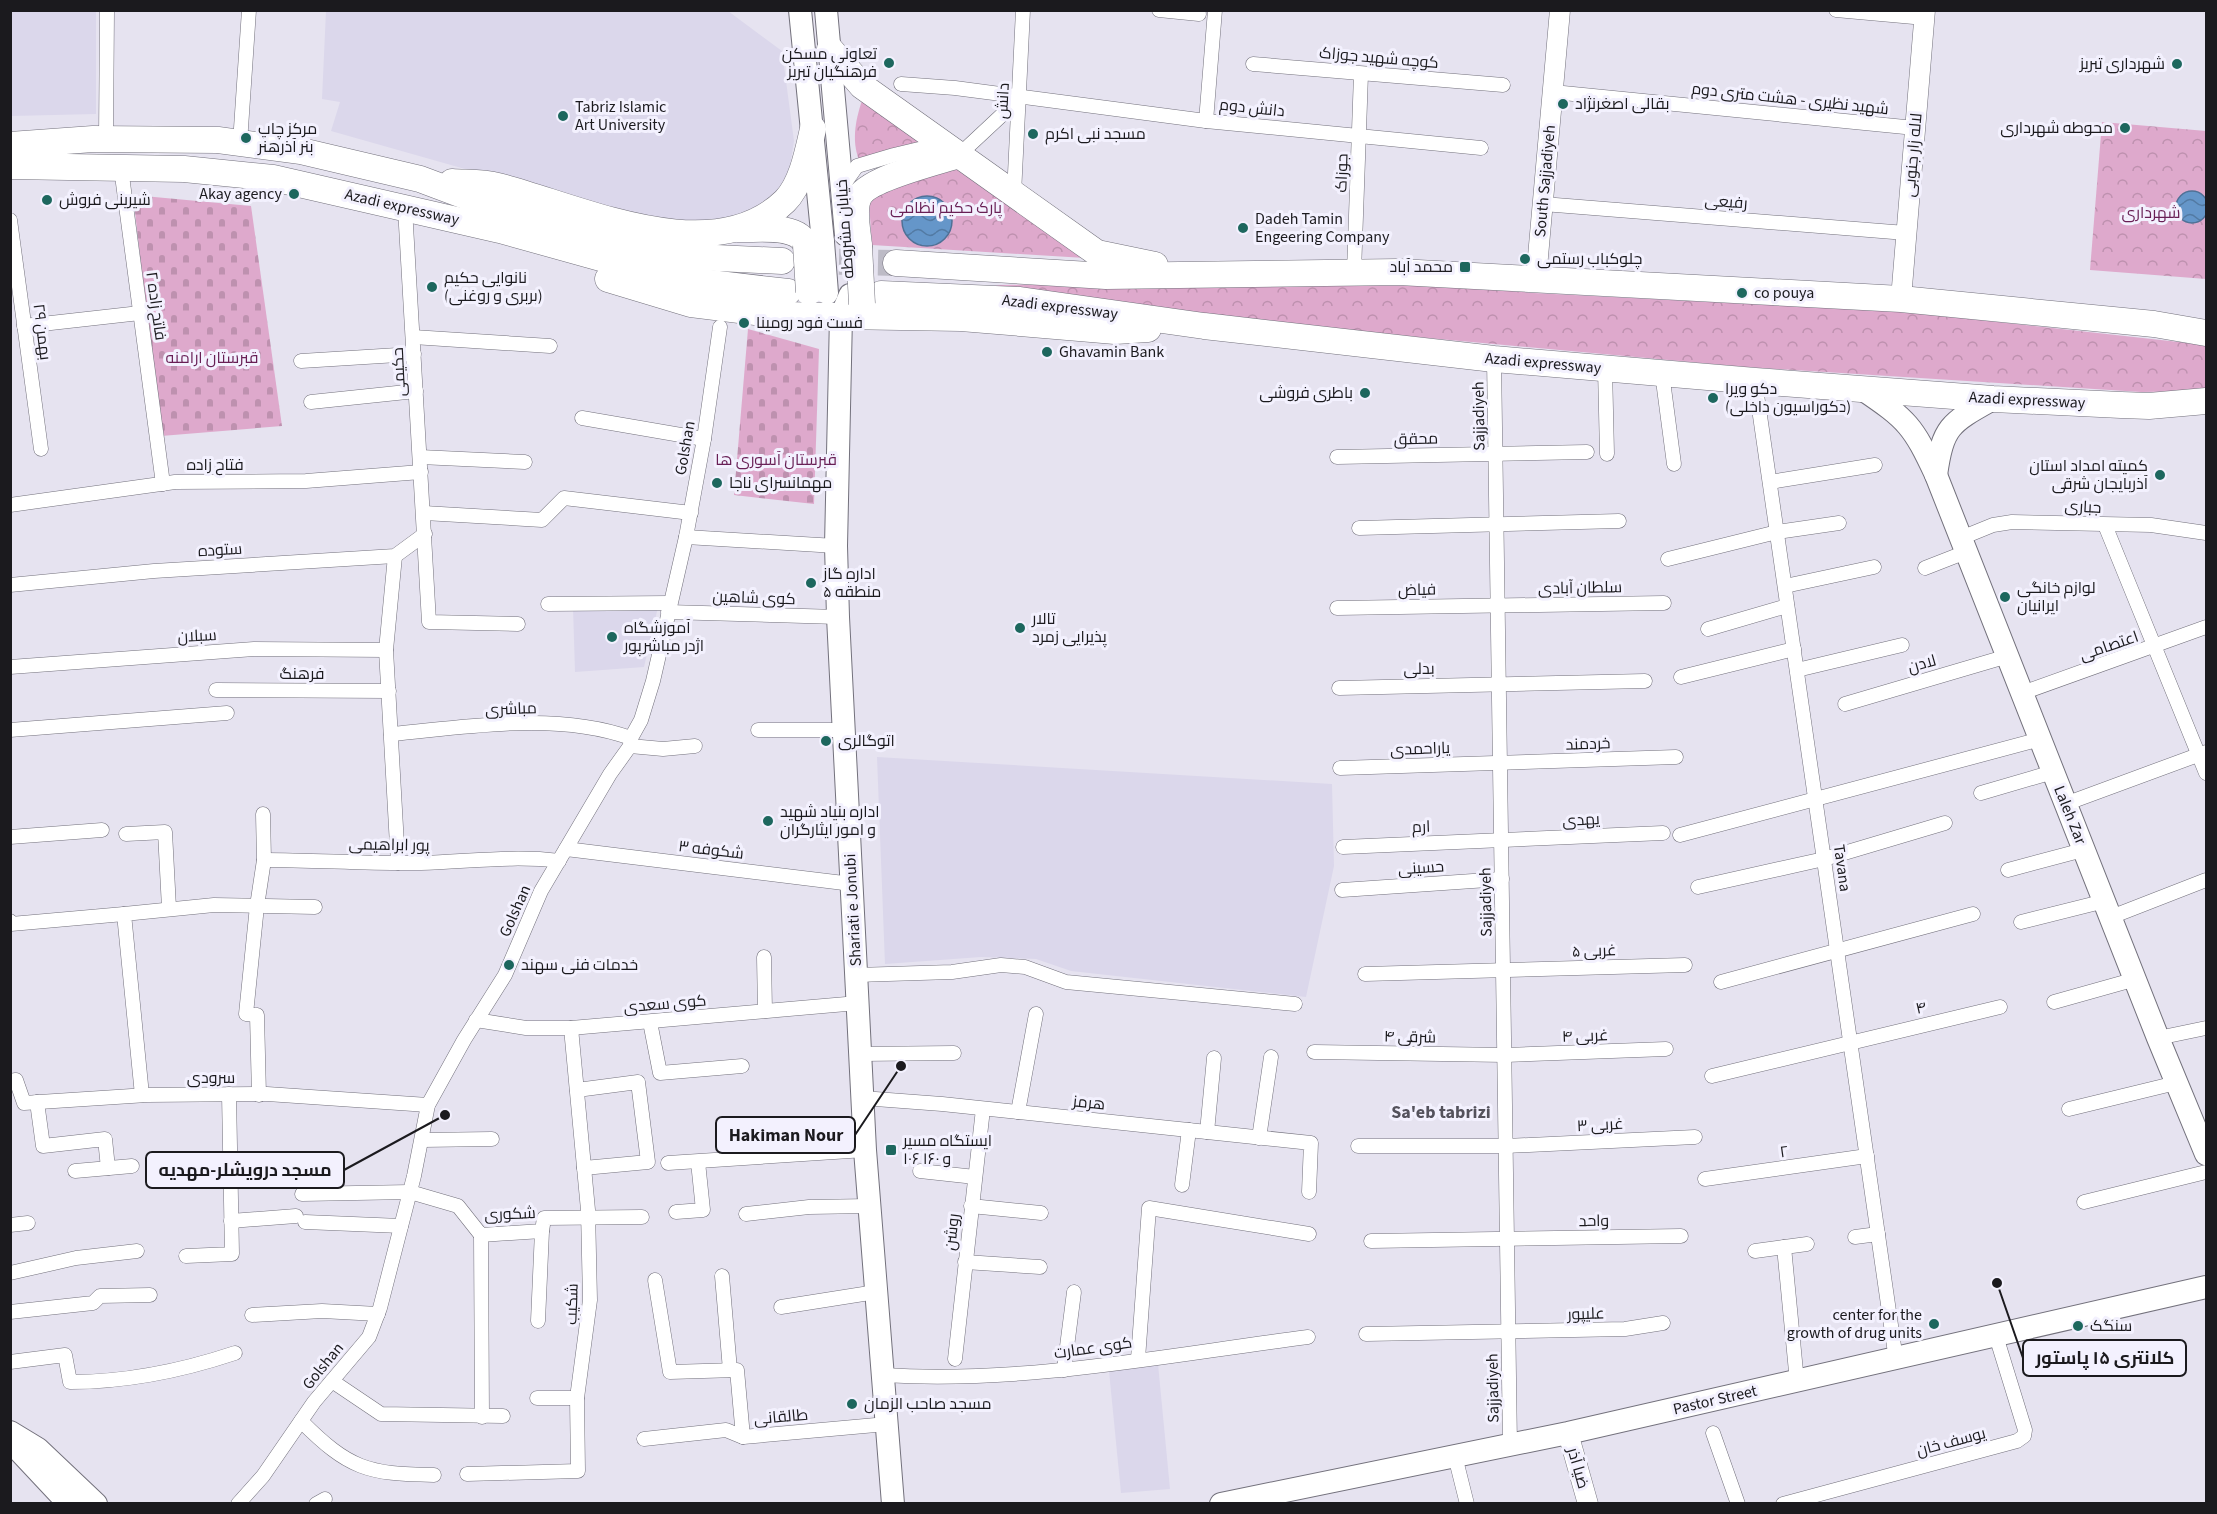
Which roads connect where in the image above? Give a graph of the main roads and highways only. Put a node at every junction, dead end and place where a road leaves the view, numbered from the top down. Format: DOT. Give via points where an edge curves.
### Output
graph roads {
  1 [pos="800,10"];
  2 [pos="826,10"];
  3 [pos="830,49"];
  4 [pos="10,129"];
  5 [pos="813,129"];
  6 [pos="99,139"];
  7 [pos="10,145"];
  8 [pos="959,155"];
  9 [pos="10,166"];
  10 [pos="109,168"];
  11 [pos="420,179"];
  12 [pos="10,181"];
  13 [pos="728,228"];
  14 [pos="814,244"];
  15 [pos="853,244"];
  16 [pos="782,261"];
  17 [pos="896,263"];
  18 [pos="1203,275"];
  19 [pos="801,298"];
  20 [pos="859,305"];
  21 [pos="2206,321"];
  22 [pos="2154,324"];
  23 [pos="2206,333"];
  24 [pos="1862,389"];
  25 [pos="1993,399"];
  26 [pos="2206,401"];
  27 [pos="2149,406"];
  28 [pos="2206,418"];
  29 [pos="1936,476"];
  30 [pos="2206,1154"];
  31 [pos="2206,1287"];
  32 [pos="10,1432"];
  33 [pos="10,1441"];
  34 [pos="69,1503"];
  35 [pos="96,1503"];
  36 [pos="893,1503"];
  37 [pos="1221,1503"];
  1 -- 5 [label="main road, خیابان مشروطه"];
  2 -- 3 [label="main road, خیابان مشروطه"];
  3 -- 8 [label="highway" via="862,86"];
  3 -- 15 [label="main road, خیابان مشروطه" via="842,187"];
  4 -- 6 [label="highway"];
  5 -- 13 [label="highway" via="807,155 787,200 744,226"];
  5 -- 14 [label="main road, خیابان مشروطه"];
  6 -- 7 [label="highway, Azadi expressway"];
  6 -- 11 [label="highway, Azadi expressway" via="218,140 301,151"];
  8 -- 15 [label="highway" via="871,184 856,204"];
  8 -- 18 [label="highway" via="1097,253"];
  9 -- 10 [label="highway, Azadi expressway"];
  10 -- 12 [label="highway"];
  10 -- 19 [label="highway, Azadi expressway" via="184,169 273,178 500,230 676,279"];
  11 -- 13 [label="highway" via="495,185 653,231"];
  11 -- 16 [label="highway, Azadi expressway" via="492,206 654,252"];
  13 -- 14 [label="highway" via="793,231"];
  14 -- 19 [label="highway, bridge"];
  15 -- 20 [label="highway, bridge"];
  17 -- 18 [label="highway, Azadi expressway" via="1106,276"];
  18 -- 22 [label="highway, Azadi expressway" via="1399,272 1536,279 1901,300"];
  19 -- 20 [label="highway, Azadi expressway"];
  19 -- 20 [label="main road, خیابان مشروطه"];
  20 -- 24 [label="highway, Azadi expressway" via="1020,300 1204,326 1494,359"];
  20 -- 36 [label="main road, Shariati e Jonubi" via="836,546 838,617 865,1150"];
  21 -- 22 [label="highway"];
  22 -- 23 [label="highway, Azadi expressway"];
  24 -- 25 [label="highway, Azadi expressway"];
  24 -- 29 [label="main road, Laleh Zar" via="1911,427"];
  25 -- 27 [label="highway, Azadi expressway"];
  25 -- 29 [label="main road, Laleh Zar" via="1946,430"];
  26 -- 27 [label="highway, Azadi expressway"];
  27 -- 28 [label="highway"];
  29 -- 30 [label="main road, Laleh Zar"];
  31 -- 37 [label="main road, Pastor Street" via="1568,1433"];
  32 -- 35 [label="main road" via="38,1449"];
  33 -- 34 [label="main road"];
}
